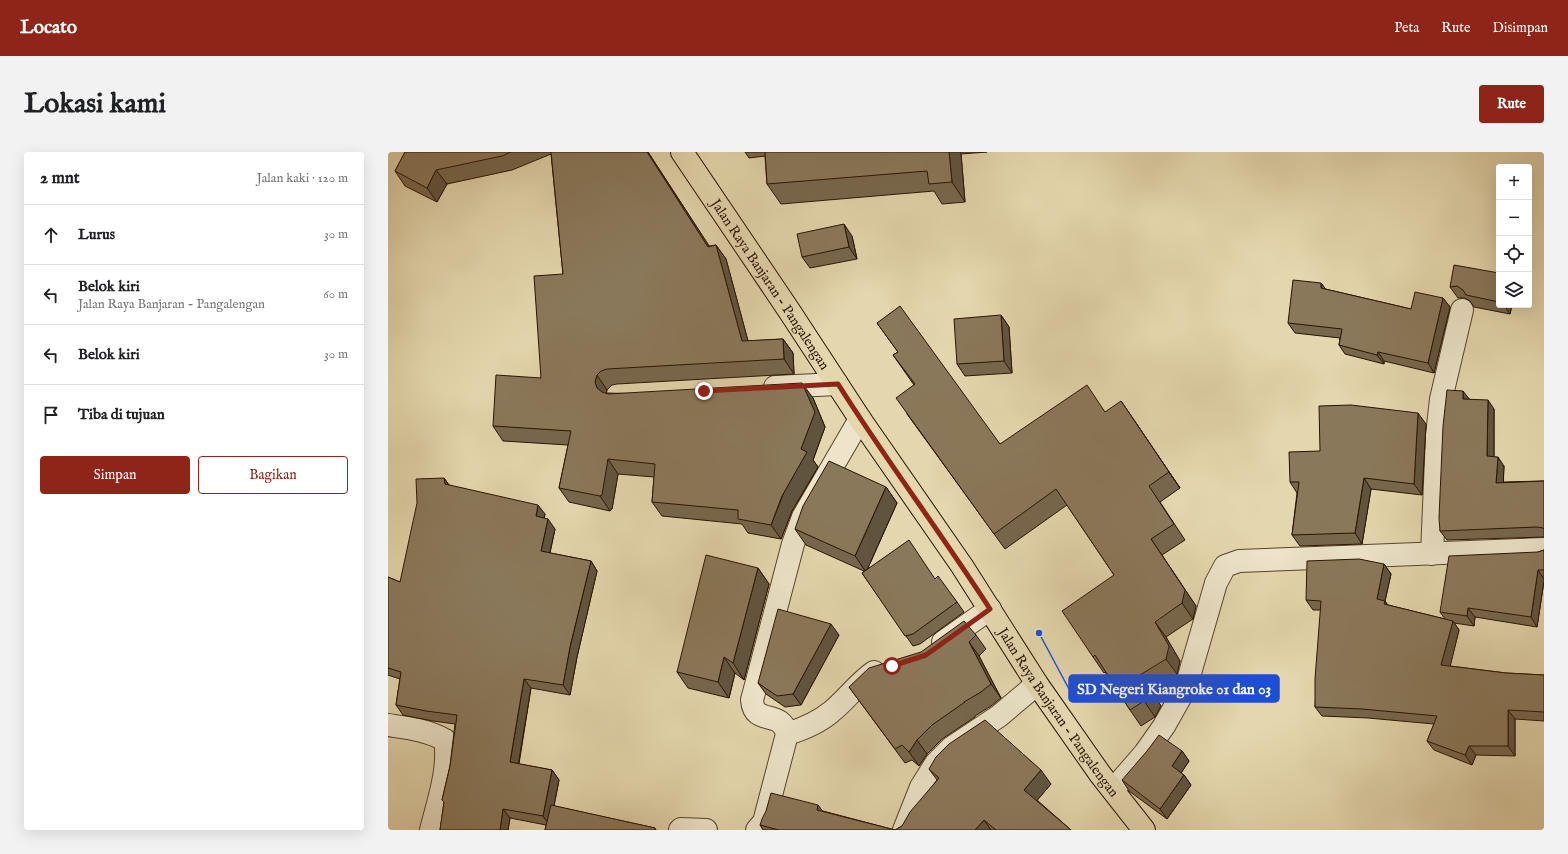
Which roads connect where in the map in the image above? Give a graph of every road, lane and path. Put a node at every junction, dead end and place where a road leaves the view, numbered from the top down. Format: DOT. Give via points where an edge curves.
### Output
graph roads {
  1 [pos="682,152"];
  2 [pos="1462,310"];
  3 [pos="838,384"];
  4 [pos="759,388"];
  5 [pos="860,419"];
  6 [pos="1544,549"];
  7 [pos="1432,554"];
  8 [pos="990,609"];
  9 [pos="926,655"];
  10 [pos="892,666"];
  11 [pos="1037,684"];
  12 [pos="388,725"];
  13 [pos="787,734"];
  14 [pos="1113,790"];
  15 [pos="431,830"];
  16 [pos="680,830"];
  17 [pos="706,830"];
  18 [pos="757,830"];
  19 [pos="904,830"];
  20 [pos="1144,830"];
  1 -- 3 [label="main road, Jalan Raya Banjaran - Pangalengan"];
  2 -- 7 [label="street" via="1441,399"];
  3 -- 4 [label="street"];
  3 -- 5 [label="main road, Jalan Raya Banjaran - Pangalengan"];
  5 -- 8 [label="main road, Jalan Raya Banjaran - Pangalengan"];
  5 -- 13 [label="street" via="803,517 793,544 752,700 752,708 758,714 781,721"];
  6 -- 7 [label="street"];
  7 -- 14 [label="street" via="1249,560 1224,566 1216,583 1186,687 1145,753"];
  8 -- 9 [label="street"];
  8 -- 11 [label="main road, Jalan Raya Banjaran - Pangalengan"];
  10 -- 13 [label="street" via="873,672 822,719"];
  11 -- 14 [label="main road, Jalan Raya Banjaran - Pangalengan"];
  11 -- 19 [label="street" via="999,716 951,748 936,763 921,787"];
  12 -- 15 [label="street" via="419,730 445,740 446,764"];
  13 -- 18 [label="street" via="764,822"];
  14 -- 20 [label="main road, Jalan Raya Banjaran - Pangalengan"];
  16 -- 17 [label="street"];
}
